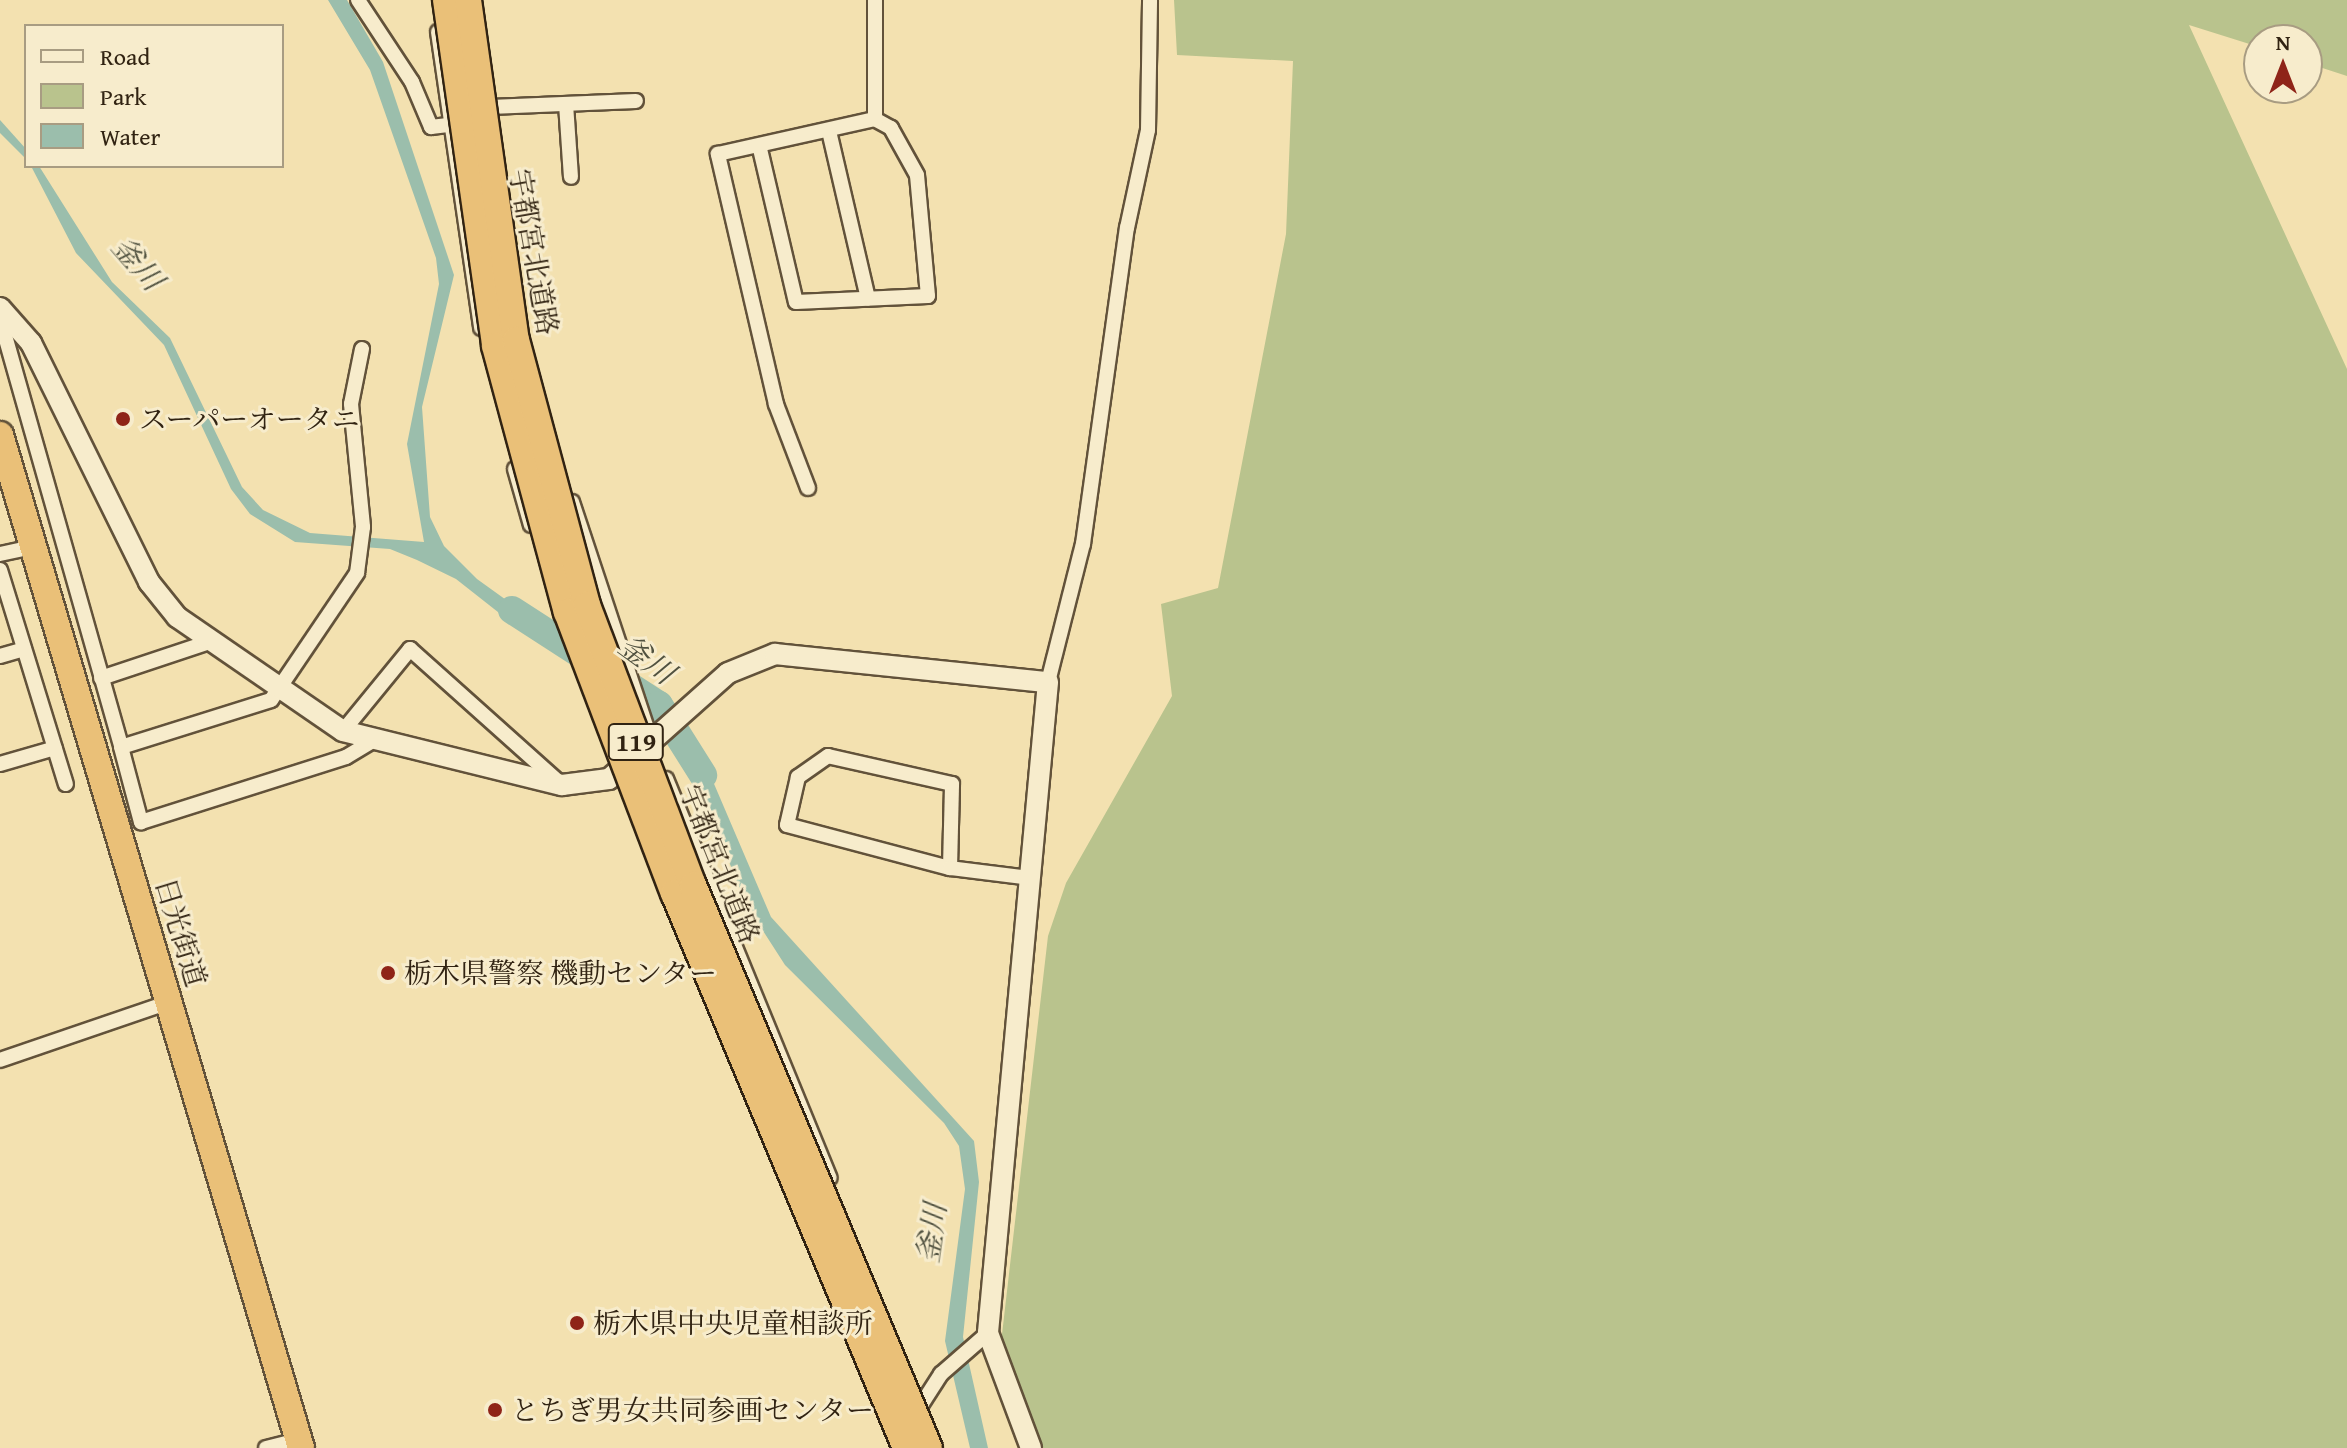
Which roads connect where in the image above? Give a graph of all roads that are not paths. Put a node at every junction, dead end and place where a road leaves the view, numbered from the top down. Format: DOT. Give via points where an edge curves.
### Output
graph roads {
  1 [pos="358,0"];
  2 [pos="435,0"];
  3 [pos="446,0"];
  4 [pos="468,0"];
  5 [pos="479,0"];
  6 [pos="875,0"];
  7 [pos="1150,0"];
  8 [pos="636,101"];
  9 [pos="566,104"];
  10 [pos="490,107"];
  11 [pos="875,119"];
  12 [pos="448,125"];
  13 [pos="829,131"];
  14 [pos="760,149"];
  15 [pos="571,177"];
  16 [pos="868,299"];
  17 [pos="0,308"];
  18 [pos="0,318"];
  19 [pos="362,349"];
  20 [pos="0,435"];
  21 [pos="808,488"];
  22 [pos="33,547"];
  23 [pos="0,554"];
  24 [pos="0,570"];
  25 [pos="209,642"];
  26 [pos="24,649"];
  27 [pos="0,656"];
  28 [pos="101,678"];
  29 [pos="1048,682"];
  30 [pos="281,690"];
  31 [pos="343,731"];
  32 [pos="373,741"];
  33 [pos="656,741"];
  34 [pos="121,747"];
  35 [pos="55,748"];
  36 [pos="0,764"];
  37 [pos="617,773"];
  38 [pos="66,784"];
  39 [pos="562,785"];
  40 [pos="950,868"];
  41 [pos="1030,878"];
  42 [pos="169,1002"];
  43 [pos="0,1060"];
  44 [pos="981,1340"];
  45 [pos="922,1404"];
  46 [pos="300,1444"];
  47 [pos="266,1448"];
  48 [pos="898,1448"];
  49 [pos="929,1448"];
  50 [pos="941,1448"];
  51 [pos="1031,1448"];
  1 -- 12 [label="street" via="412,82 431,127"];
  2 -- 12 [label="street"];
  3 -- 48 [label="highway, 宇都宮北道路 / 119, bridge" via="495,346 567,612 668,879"];
  4 -- 49 [label="highway, 宇都宮北道路 / 119, bridge" via="516,340 587,605 687,871"];
  5 -- 10 [label="street"];
  6 -- 11 [label="street"];
  7 -- 29 [label="street" via="1148,130 1127,228 1083,544"];
  8 -- 9 [label="street"];
  9 -- 10 [label="street"];
  9 -- 15 [label="street"];
  10 -- 33 [label="street" via="540,406"];
  11 -- 13 [label="street"];
  11 -- 16 [label="street" via="891,128 917,175 928,296"];
  12 -- 37 [label="street" via="471,283 510,449"];
  13 -- 14 [label="street"];
  13 -- 16 [label="street"];
  14 -- 16 [label="street" via="796,302"];
  14 -- 21 [label="street" via="718,154 776,404"];
  17 -- 25 [label="street" via="57,388 149,582"];
  18 -- 28 [label="street"];
  19 -- 30 [label="street" via="351,404 362,556"];
  20 -- 22 [label="highway, 日光街道"];
  22 -- 23 [label="street"];
  22 -- 42 [label="highway, 日光街道"];
  24 -- 26 [label="street"];
  25 -- 28 [label="street"];
  25 -- 30 [label="street"];
  26 -- 27 [label="street"];
  26 -- 35 [label="street"];
  28 -- 34 [label="street"];
  29 -- 33 [label="street" via="775,654 728,673"];
  29 -- 41 [label="street"];
  30 -- 31 [label="street"];
  30 -- 34 [label="street" via="271,700"];
  31 -- 32 [label="street"];
  31 -- 39 [label="street" via="410,649"];
  32 -- 34 [label="street" via="346,757 141,822"];
  32 -- 39 [label="street"];
  33 -- 37 [label="street"];
  33 -- 45 [label="street"];
  35 -- 36 [label="street"];
  35 -- 38 [label="street"];
  37 -- 39 [label="street"];
  37 -- 48 [label="street"];
  40 -- 40 [label="street" via="787,825 798,777 828,756 952,784"];
  40 -- 41 [label="street"];
  41 -- 44 [label="street"];
  42 -- 43 [label="street"];
  42 -- 46 [label="highway, 日光街道"];
  44 -- 45 [label="street" via="941,1374"];
  44 -- 51 [label="street"];
  45 -- 48 [label="street"];
  45 -- 50 [label="street"];
  46 -- 47 [label="street"];
}
